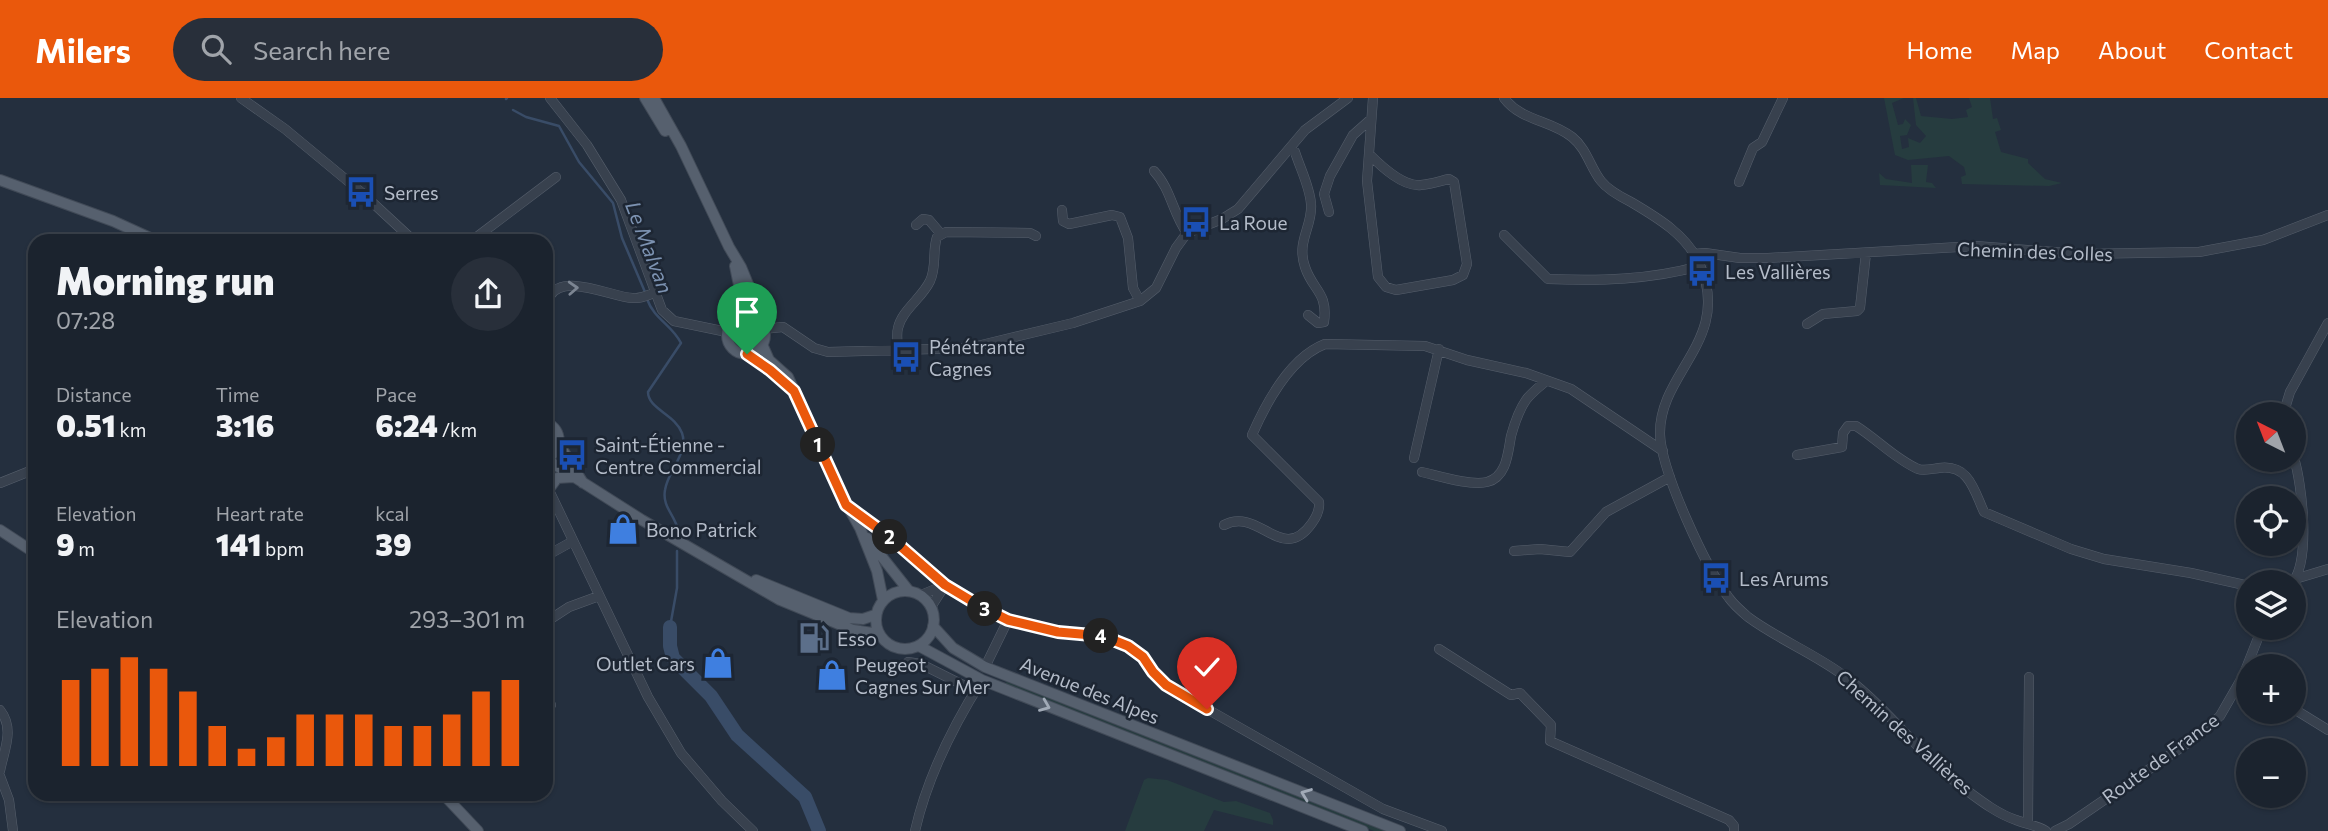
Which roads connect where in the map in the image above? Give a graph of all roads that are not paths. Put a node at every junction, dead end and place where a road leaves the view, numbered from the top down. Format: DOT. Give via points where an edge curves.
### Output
graph roads {
  1 [pos="240,98"];
  2 [pos="550,98"];
  3 [pos="645,98"];
  4 [pos="654,98"];
  5 [pos="1348,98"];
  6 [pos="1373,98"];
  7 [pos="1504,98"];
  8 [pos="1783,98"];
  9 [pos="1371,119"];
  10 [pos="1290,148"];
  11 [pos="1370,155"];
  12 [pos="1154,171"];
  13 [pos="556,177"];
  14 [pos="0,180"];
  15 [pos="698,181"];
  16 [pos="1739,182"];
  17 [pos="1062,210"];
  18 [pos="1329,212"];
  19 [pos="2328,215"];
  20 [pos="916,225"];
  21 [pos="1187,233"];
  22 [pos="141,234"];
  23 [pos="407,234"];
  24 [pos="481,234"];
  25 [pos="941,234"];
  26 [pos="1504,235"];
  27 [pos="1036,236"];
  28 [pos="729,247"];
  29 [pos="1866,253"];
  30 [pos="1694,254"];
  31 [pos="1700,266"];
  32 [pos="553,292"];
  33 [pos="654,293"];
  34 [pos="1140,301"];
  35 [pos="1308,315"];
  36 [pos="737,319"];
  37 [pos="2328,323"];
  38 [pos="1807,324"];
  39 [pos="760,325"];
  40 [pos="727,332"];
  41 [pos="762,344"];
  42 [pos="1439,349"];
  43 [pos="898,351"];
  44 [pos="747,354"];
  45 [pos="1546,381"];
  46 [pos="794,391"];
  47 [pos="2288,402"];
  48 [pos="553,428"];
  49 [pos="559,444"];
  50 [pos="1663,451"];
  51 [pos="553,454"];
  52 [pos="1797,455"];
  53 [pos="1414,458"];
  54 [pos="553,464"];
  55 [pos="28,472"];
  56 [pos="1422,472"];
  57 [pos="2299,472"];
  58 [pos="1671,477"];
  59 [pos="578,480"];
  60 [pos="553,482"];
  61 [pos="0,483"];
  62 [pos="553,499"];
  63 [pos="846,505"];
  64 [pos="1224,525"];
  65 [pos="860,528"];
  66 [pos="0,530"];
  67 [pos="573,541"];
  68 [pos="28,548"];
  69 [pos="1514,551"];
  70 [pos="553,552"];
  71 [pos="2328,569"];
  72 [pos="2297,570"];
  73 [pos="2306,577"];
  74 [pos="746,579"];
  75 [pos="2236,583"];
  76 [pos="945,585"];
  77 [pos="909,591"];
  78 [pos="921,595"];
  79 [pos="599,596"];
  80 [pos="883,600"];
  81 [pos="931,607"];
  82 [pos="875,615"];
  83 [pos="553,617"];
  84 [pos="1008,620"];
  85 [pos="933,626"];
  86 [pos="879,634"];
  87 [pos="919,646"];
  88 [pos="1439,649"];
  89 [pos="908,662"];
  90 [pos="985,667"];
  91 [pos="2029,677"];
  92 [pos="982,680"];
  93 [pos="975,691"];
  94 [pos="2236,694"];
  95 [pos="0,710"];
  96 [pos="2306,716"];
  97 [pos="2328,730"];
  98 [pos="0,773"];
  99 [pos="450,801"];
  100 [pos="2028,823"];
  101 [pos="13,831"];
  102 [pos="478,831"];
  103 [pos="753,831"];
  104 [pos="915,831"];
  105 [pos="1363,831"];
  106 [pos="1400,831"];
  107 [pos="1442,831"];
  108 [pos="1734,831"];
  109 [pos="2046,831"];
  110 [pos="2055,831"];
  1 -- 23 [label="street" via="361,191"];
  2 -- 33 [label="street" via="587,145 621,200"];
  3 -- 15 [label="main road"];
  4 -- 15 [label="main road"];
  5 -- 10 [label="street" via="1314,121"];
  6 -- 9 [label="street"];
  7 -- 30 [label="street, Chemin des Vallières" via="1521,113 1572,136 1601,181 1658,218"];
  8 -- 16 [label="street"];
  9 -- 11 [label="street"];
  9 -- 18 [label="street" via="1353,135 1330,176 1324,194"];
  10 -- 21 [label="street" via="1238,209"];
  10 -- 35 [label="street" via="1311,203 1302,240 1305,268 1326,307 1324,322"];
  11 -- 11 [label="street" via="1367,181 1382,283 1395,290 1463,275 1467,264 1454,182 1449,178 1411,184"];
  12 -- 21 [label="street"];
  13 -- 24 [label="street"];
  14 -- 22 [label="main road"];
  15 -- 28 [label="main road"];
  17 -- 34 [label="street" via="1063,221 1069,224 1120,217 1128,238 1133,288"];
  19 -- 29 [label="street, Chemin des Colles" via="2266,239 2199,252 2079,254 1976,246"];
  20 -- 25 [label="street" via="929,220"];
  21 -- 34 [label="street" via="1156,288"];
  25 -- 27 [label="street"];
  25 -- 43 [label="street" via="934,244 930,283 898,328"];
  26 -- 31 [label="street" via="1548,279 1604,281"];
  28 -- 36 [label="main road" via="741,295"];
  28 -- 39 [label="main road" via="750,289"];
  29 -- 30 [label="street, Chemin des Colles" via="1768,258"];
  29 -- 38 [label="street" via="1860,308 1823,314"];
  30 -- 31 [label="street, Chemin des Vallières"];
  31 -- 50 [label="street, Chemin des Vallières" via="1707,312 1695,348 1663,410"];
  32 -- 33 [label="street, one-way" via="569,287 636,298"];
  33 -- 40 [label="street" via="674,321"];
  34 -- 43 [label="street" via="1004,341 956,350"];
  36 -- 39 [label="main road" via="747,317"];
  36 -- 40 [label="main road"];
  37 -- 47 [label="street"];
  39 -- 41 [label="main road"];
  39 -- 43 [label="street" via="788,329 820,350"];
  40 -- 44 [label="main road" via="732,348"];
  41 -- 44 [label="main road"];
  41 -- 46 [label="main road"];
  42 -- 45 [label="street"];
  42 -- 53 [label="street"];
  42 -- 64 [label="street" via="1325,344 1312,349 1270,398 1252,435 1320,506 1304,533 1292,540 1244,520"];
  44 -- 46 [label="main road"];
  45 -- 50 [label="street" via="1577,393"];
  45 -- 56 [label="street" via="1526,400 1511,436 1510,454 1495,478 1486,483"];
  46 -- 63 [label="main road"];
  48 -- 49 [label="main road"];
  49 -- 51 [label="main road"];
  49 -- 59 [label="main road"];
  50 -- 58 [label="street, Chemin des Vallières"];
  52 -- 75 [label="street" via="1842,447 1843,433 1848,426 1856,426 1921,470 1946,467 1962,471 1984,512 2067,547 2104,559"];
  54 -- 59 [label="main road"];
  55 -- 61 [label="street"];
  57 -- 72 [label="street" via="2303,547"];
  58 -- 69 [label="street" via="1605,512 1570,552"];
  58 -- 100 [label="street, Chemin des Vallières" via="1693,532 1734,604 1765,629 1847,677 1926,756 1972,794 2006,816"];
  59 -- 60 [label="main road"];
  59 -- 74 [label="main road"];
  62 -- 67 [label="street"];
  63 -- 65 [label="main road"];
  63 -- 76 [label="street"];
  65 -- 77 [label="main road"];
  65 -- 80 [label="main road"];
  66 -- 68 [label="main road"];
  67 -- 70 [label="street"];
  67 -- 79 [label="street"];
  71 -- 73 [label="street"];
  74 -- 82 [label="main road" via="849,618"];
  74 -- 86 [label="main road" via="810,614"];
  76 -- 78 [label="street"];
  76 -- 81 [label="street"];
  76 -- 84 [label="street"];
  77 -- 78 [label="main road"];
  77 -- 80 [label="main road"];
  78 -- 81 [label="main road"];
  79 -- 83 [label="street"];
  79 -- 103 [label="street" via="648,697 681,752"];
  80 -- 82 [label="main road"];
  81 -- 85 [label="main road"];
  82 -- 86 [label="main road"];
  84 -- 90 [label="street"];
  84 -- 107 [label="street" via="1058,632 1103,636 1128,646 1166,685 1186,697 1383,809"];
  85 -- 87 [label="main road"];
  85 -- 90 [label="main road, Avenue des Alpes" via="960,653"];
  86 -- 87 [label="main road" via="892,646"];
  87 -- 92 [label="main road, Avenue des Alpes"];
  88 -- 108 [label="street" via="1511,695 1520,693 1551,725 1550,741 1729,820"];
  89 -- 93 [label="street"];
  106 -- 90 [label="main road, Avenue des Alpes, one-way"];
  91 -- 100 [label="street"];
  92 -- 93 [label="street"];
  92 -- 105 [label="main road, Avenue des Alpes, one-way"];
  93 -- 104 [label="street" via="929,784"];
  94 -- 110 [label="street, Route de France" via="2209,727"];
  95 -- 98 [label="street" via="8,731"];
  96 -- 97 [label="street"];
  98 -- 101 [label="street"];
  99 -- 102 [label="main road"];
  100 -- 109 [label="street, Chemin des Vallières"];
}
